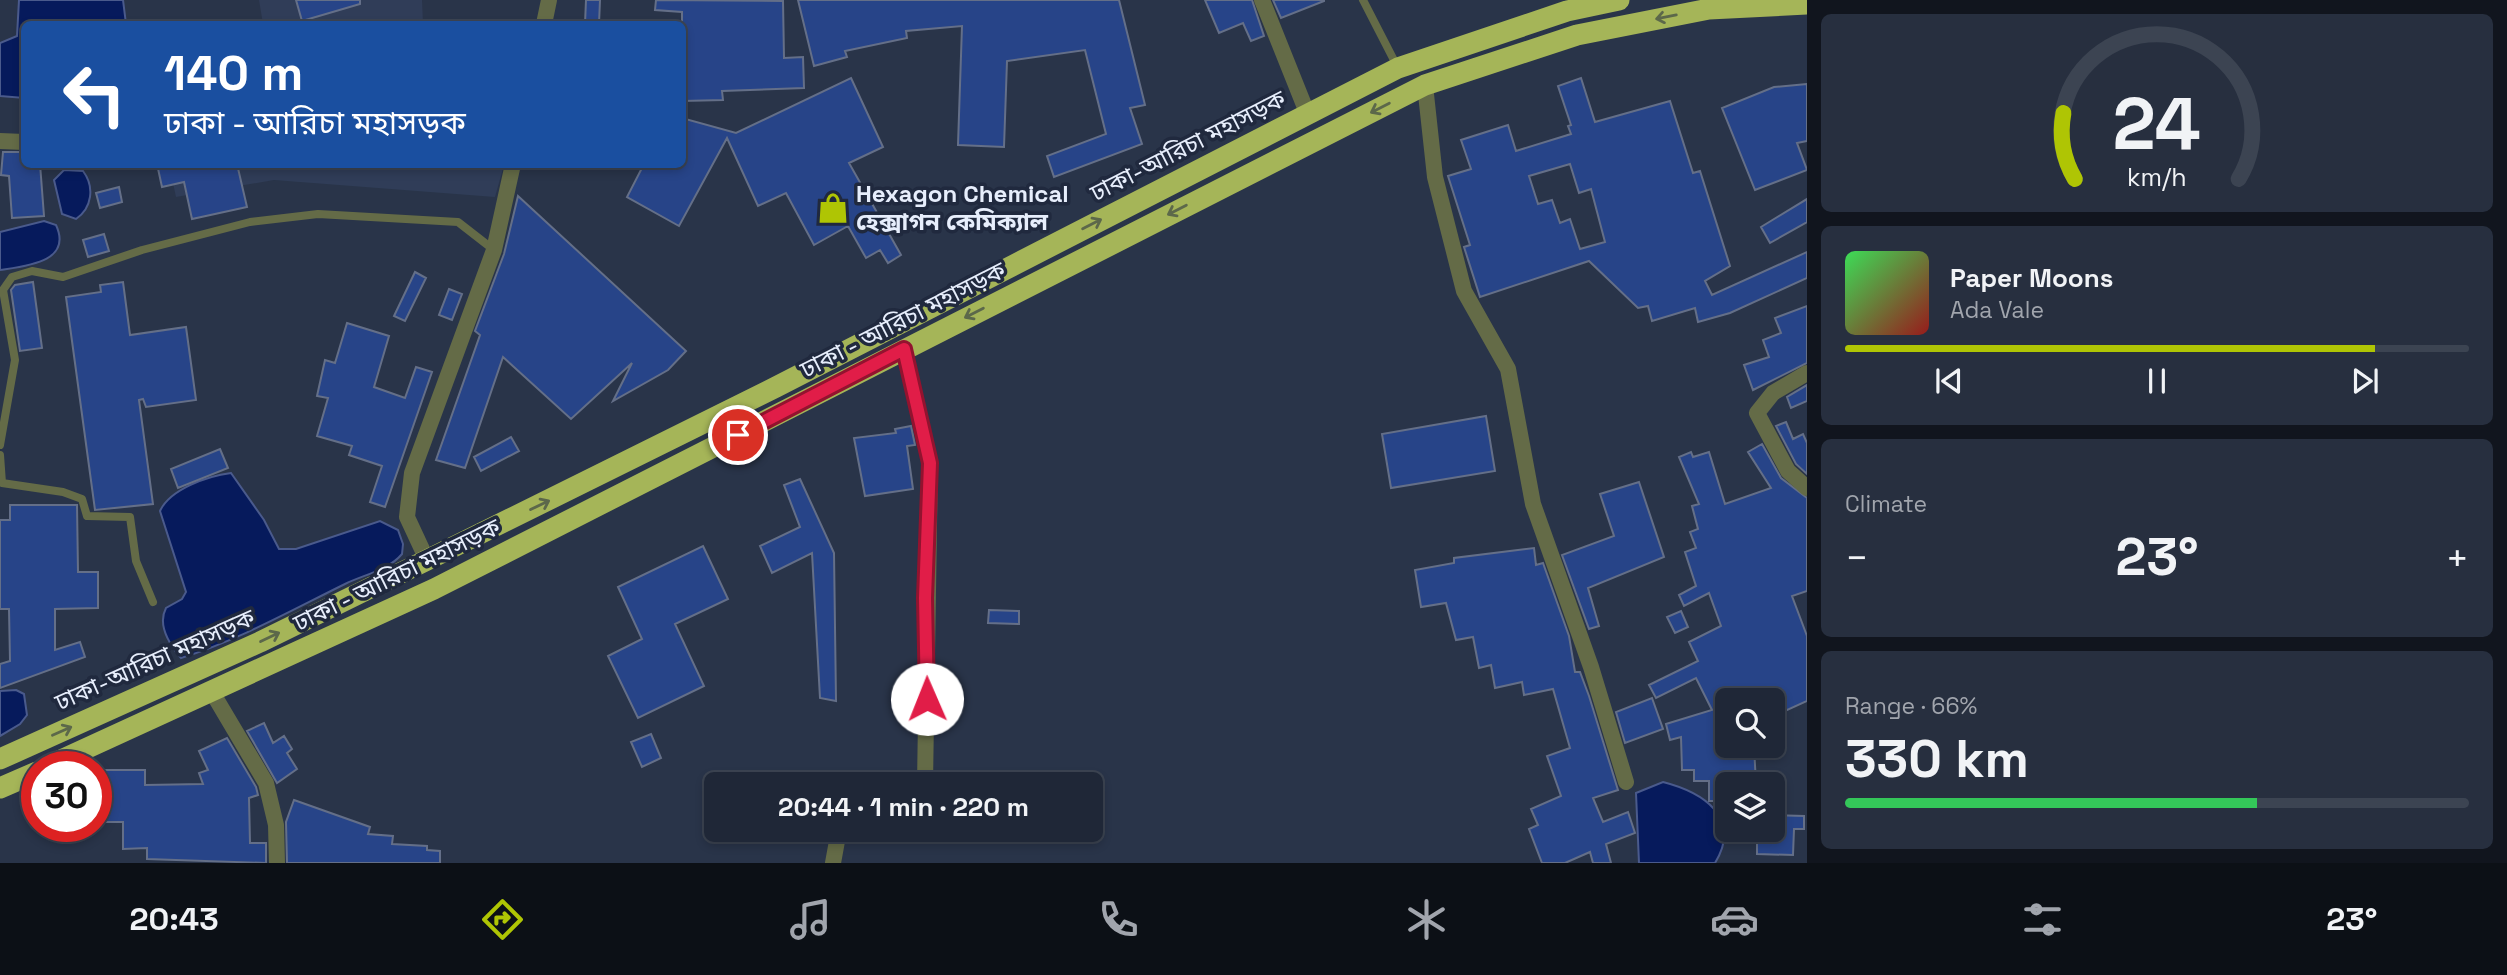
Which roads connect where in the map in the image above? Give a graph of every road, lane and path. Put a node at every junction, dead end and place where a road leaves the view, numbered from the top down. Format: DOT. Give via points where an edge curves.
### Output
graph roads {
  1 [pos="549,0"];
  2 [pos="1262,0"];
  3 [pos="1363,0"];
  4 [pos="1619,0"];
  5 [pos="1807,4"];
  6 [pos="545,21"];
  7 [pos="1398,68"];
  8 [pos="1425,85"];
  9 [pos="1308,114"];
  10 [pos="0,141"];
  11 [pos="21,142"];
  12 [pos="512,168"];
  13 [pos="495,250"];
  14 [pos="904,349"];
  15 [pos="1807,373"];
  16 [pos="0,445"];
  17 [pos="0,455"];
  18 [pos="1807,488"];
  19 [pos="427,561"];
  20 [pos="153,602"];
  21 [pos="212,692"];
  22 [pos="81,751"];
  23 [pos="0,759"];
  24 [pos="925,772"];
  25 [pos="21,779"];
  26 [pos="1626,782"];
  27 [pos="0,788"];
  28 [pos="837,842"];
  29 [pos="277,863"];
  30 [pos="834,863"];
  1 -- 6 [label="street"];
  2 -- 9 [label="street"];
  3 -- 7 [label="lane"];
  4 -- 7 [label="highway, ঢাকা-আরিচা মহাসড়ক" via="1567,11"];
  5 -- 8 [label="highway, ঢাকা - আরিচা মহাসড়ক, one-way" via="1709,9 1577,35"];
  7 -- 9 [label="highway, ঢাকা-আরিচা মহাসড়ক"];
  8 -- 14 [label="highway, ঢাকা - আরিচা মহাসড়ক, one-way"];
  8 -- 26 [label="street" via="1435,177 1464,291 1508,369 1533,504"];
  19 -- 9 [label="highway, ঢাকা-আরিচা মহাসড়ক, one-way"];
  10 -- 11 [label="street"];
  12 -- 13 [label="street"];
  13 -- 16 [label="lane" via="458,222 318,214 250,222 142,250 63,278 33,271 12,277 3,290 15,360"];
  13 -- 19 [label="street" via="412,473 407,517"];
  14 -- 21 [label="highway, ঢাকা - আরিচা মহাসড়ক" via="434,589"];
  14 -- 24 [label="street" via="930,463"];
  15 -- 18 [label="street" via="1773,393 1757,413 1788,471"];
  17 -- 20 [label="lane" via="2,483 82,499 87,516 130,517 136,561"];
  23 -- 19 [label="highway, ঢাকা-আরিচা মহাসড়ক, one-way"];
  21 -- 22 [label="highway, ঢাকা - আরিচা মহাসড়ক"];
  21 -- 29 [label="street" via="266,783 276,825"];
  25 -- 27 [label="highway"];
  28 -- 30 [label="street"];
}
